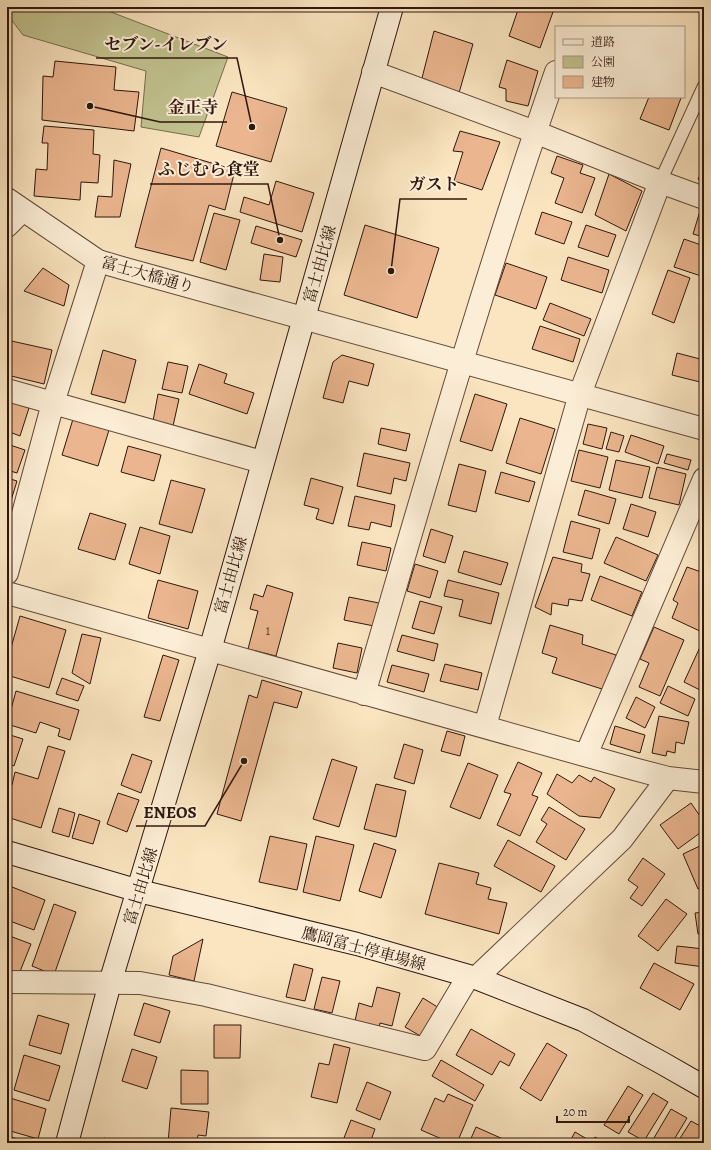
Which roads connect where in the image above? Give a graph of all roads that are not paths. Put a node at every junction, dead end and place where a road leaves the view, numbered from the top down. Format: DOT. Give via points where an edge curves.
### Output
graph roads {
  1 [pos="392,7"];
  2 [pos="373,72"];
  3 [pos="555,75"];
  4 [pos="704,86"];
  5 [pos="535,132"];
  6 [pos="660,182"];
  7 [pos="704,198"];
  8 [pos="15,205"];
  9 [pos="7,226"];
  10 [pos="98,261"];
  11 [pos="304,317"];
  12 [pos="462,361"];
  13 [pos="7,390"];
  14 [pos="580,394"];
  15 [pos="53,403"];
  16 [pos="704,429"];
  17 [pos="262,462"];
  18 [pos="704,480"];
  19 [pos="7,573"];
  20 [pos="7,593"];
  21 [pos="210,650"];
  22 [pos="364,694"];
  23 [pos="485,726"];
  24 [pos="586,755"];
  25 [pos="668,778"];
  26 [pos="704,782"];
  27 [pos="7,852"];
  28 [pos="139,891"];
  29 [pos="472,978"];
  30 [pos="7,982"];
  31 [pos="110,983"];
  32 [pos="704,1087"];
  33 [pos="67,1143"];
  1 -- 2 [label="street, 富士由比線"];
  2 -- 5 [label="street"];
  2 -- 11 [label="street, 富士由比線"];
  3 -- 5 [label="street"];
  4 -- 6 [label="lane"];
  5 -- 6 [label="street"];
  5 -- 12 [label="street"];
  6 -- 7 [label="street"];
  6 -- 14 [label="street"];
  8 -- 9 [label="street"];
  8 -- 10 [label="street, 富士大橋通り"];
  10 -- 11 [label="street, 富士大橋通り"];
  10 -- 15 [label="street"];
  11 -- 12 [label="street, 富士大橋通り"];
  11 -- 17 [label="street, 富士由比線"];
  12 -- 14 [label="street, 富士大橋通り"];
  12 -- 22 [label="street"];
  13 -- 15 [label="street"];
  14 -- 16 [label="street, 富士大橋通り"];
  14 -- 23 [label="street"];
  15 -- 17 [label="street"];
  15 -- 19 [label="street"];
  17 -- 21 [label="street, 富士由比線"];
  18 -- 24 [label="street"];
  20 -- 21 [label="street"];
  21 -- 22 [label="street"];
  21 -- 28 [label="street, 富士由比線"];
  22 -- 23 [label="street"];
  23 -- 24 [label="street"];
  24 -- 25 [label="street"];
  25 -- 26 [label="street"];
  25 -- 29 [label="street" via="622,839"];
  27 -- 28 [label="street, 鷹岡富士停車場線"];
  28 -- 29 [label="street, 鷹岡富士停車場線" via="357,944"];
  28 -- 31 [label="street, 富士由比線"];
  29 -- 31 [label="street" via="425,1049 206,995 140,983"];
  29 -- 32 [label="street, 鷹岡富士停車場線" via="583,1020"];
  30 -- 31 [label="street"];
  31 -- 33 [label="street, 富士由比線"];
}
